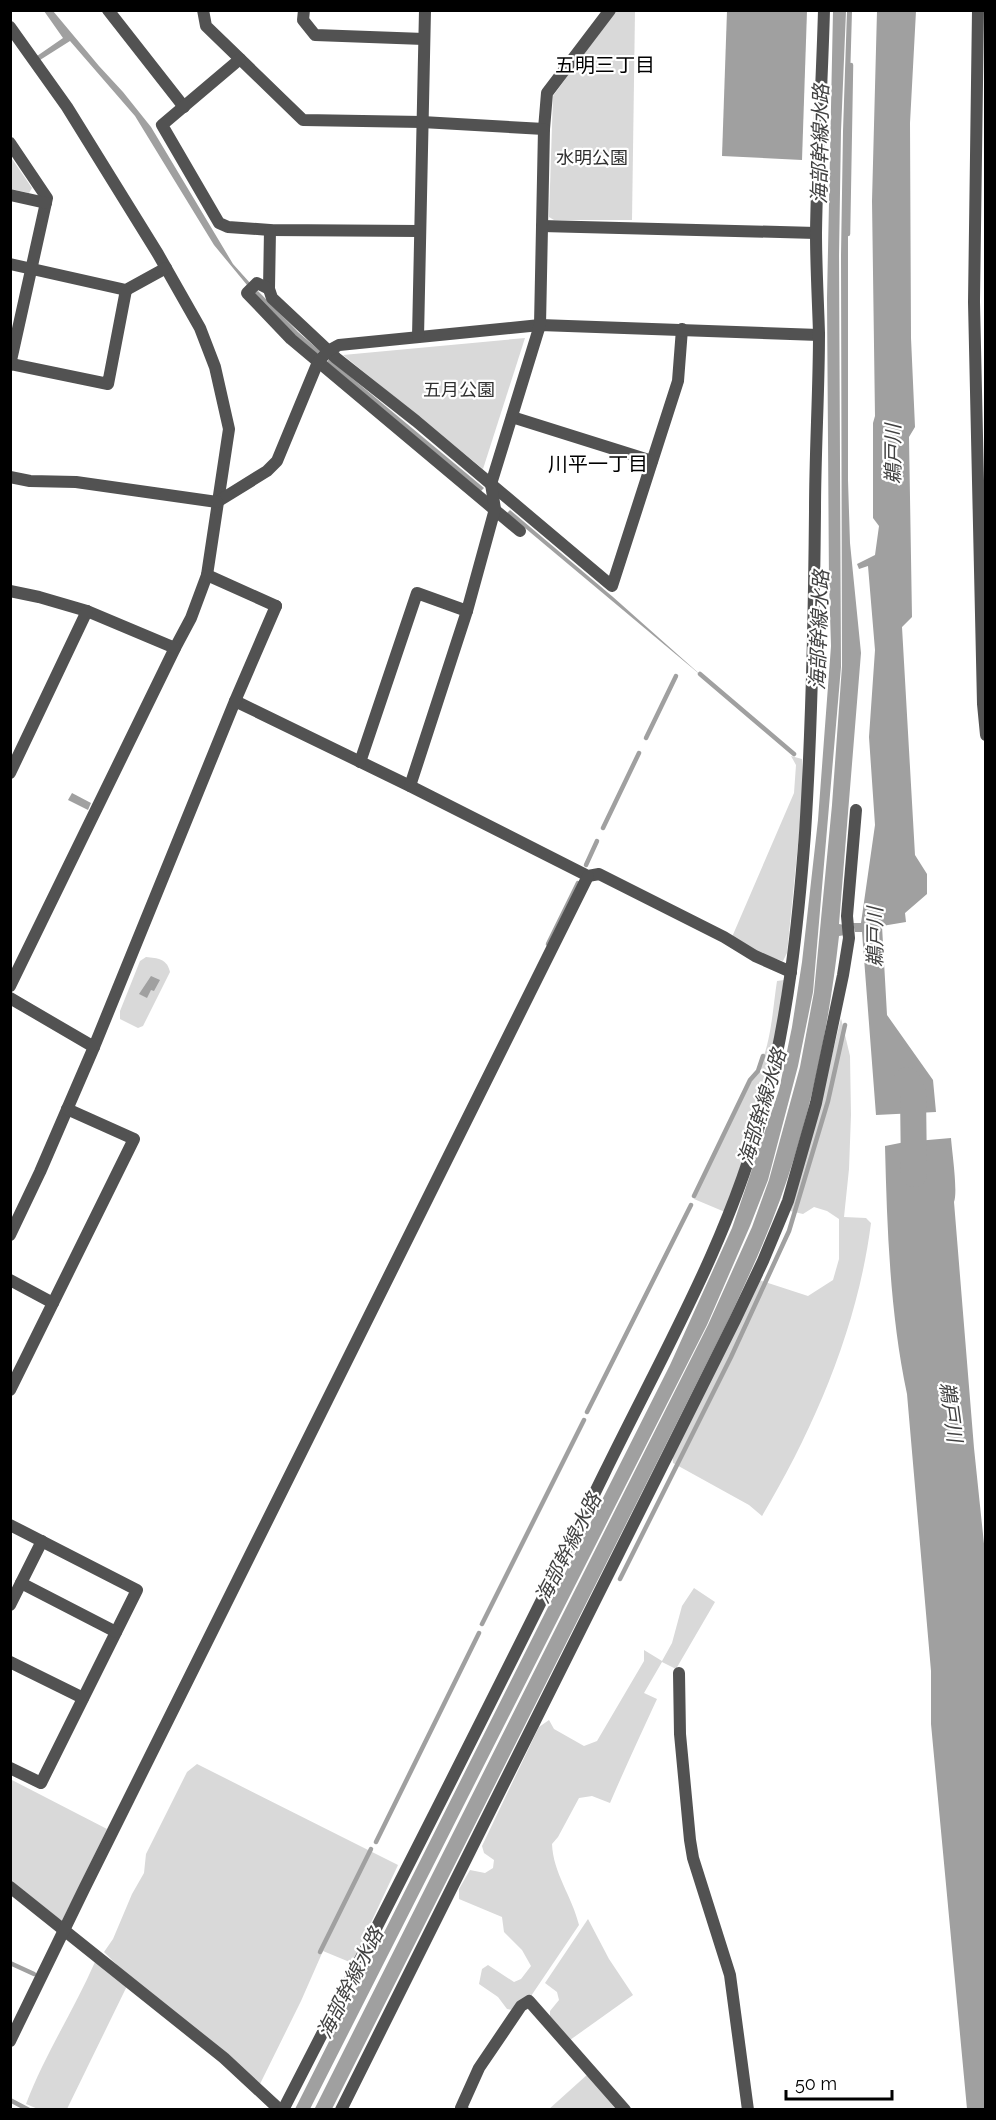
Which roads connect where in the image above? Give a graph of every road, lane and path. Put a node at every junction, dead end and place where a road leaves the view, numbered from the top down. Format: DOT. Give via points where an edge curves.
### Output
graph roads {
  1 [pos="108,10"];
  2 [pos="203,10"];
  3 [pos="304,10"];
  4 [pos="425,10"];
  5 [pos="610,10"];
  6 [pos="824,10"];
  7 [pos="978,10"];
  8 [pos="10,27"];
  9 [pos="424,39"];
  10 [pos="240,59"];
  11 [pos="184,107"];
  12 [pos="422,122"];
  13 [pos="544,129"];
  14 [pos="10,143"];
  15 [pos="10,195"];
  16 [pos="46,202"];
  17 [pos="542,226"];
  18 [pos="270,230"];
  19 [pos="420,231"];
  20 [pos="816,234"];
  21 [pos="10,264"];
  22 [pos="32,268"];
  23 [pos="166,268"];
  24 [pos="269,289"];
  25 [pos="126,290"];
  26 [pos="540,325"];
  27 [pos="682,330"];
  28 [pos="819,335"];
  29 [pos="418,337"];
  30 [pos="323,356"];
  31 [pos="11,364"];
  32 [pos="512,417"];
  33 [pos="652,461"];
  34 [pos="10,477"];
  35 [pos="491,484"];
  36 [pos="217,502"];
  37 [pos="495,509"];
  38 [pos="520,531"];
  39 [pos="207,575"];
  40 [pos="10,591"];
  41 [pos="87,611"];
  42 [pos="467,611"];
  43 [pos="175,648"];
  44 [pos="235,701"];
  45 [pos="986,735"];
  46 [pos="360,762"];
  47 [pos="11,770"];
  48 [pos="410,786"];
  49 [pos="856,810"];
  50 [pos="588,876"];
  51 [pos="791,972"];
  52 [pos="10,986"];
  53 [pos="10,998"];
  54 [pos="94,1047"];
  55 [pos="67,1109"];
  56 [pos="10,1235"];
  57 [pos="10,1280"];
  58 [pos="53,1303"];
  59 [pos="10,1390"];
  60 [pos="10,1525"];
  61 [pos="42,1541"];
  62 [pos="21,1583"];
  63 [pos="10,1605"];
  64 [pos="116,1632"];
  65 [pos="10,1662"];
  66 [pos="679,1673"];
  67 [pos="83,1698"];
  68 [pos="10,1768"];
  69 [pos="10,1887"];
  70 [pos="65,1930"];
  71 [pos="10,2041"];
  72 [pos="281,2109"];
  73 [pos="341,2109"];
  74 [pos="463,2109"];
  75 [pos="625,2109"];
  76 [pos="748,2109"];
  1 -- 11 [label="street"];
  2 -- 10 [label="street" via="206,26"];
  3 -- 9 [label="street" via="303,21 315,34"];
  4 -- 9 [label="street"];
  5 -- 13 [label="street" via="547,93"];
  6 -- 20 [label="street"];
  7 -- 45 [label="street" via="974,302"];
  8 -- 23 [label="street" via="67,107"];
  9 -- 12 [label="street"];
  10 -- 11 [label="street"];
  10 -- 12 [label="street" via="303,120"];
  11 -- 18 [label="street" via="162,125 219,223"];
  12 -- 13 [label="street"];
  12 -- 19 [label="street"];
  13 -- 17 [label="street"];
  14 -- 16 [label="street"];
  15 -- 16 [label="street"];
  16 -- 22 [label="street"];
  17 -- 20 [label="street"];
  17 -- 26 [label="street"];
  18 -- 19 [label="street"];
  18 -- 24 [label="street"];
  19 -- 29 [label="street"];
  20 -- 28 [label="street"];
  21 -- 22 [label="street"];
  22 -- 25 [label="street"];
  22 -- 31 [label="street"];
  23 -- 25 [label="street"];
  23 -- 36 [label="street" via="200,328 215,368 229,429"];
  24 -- 30 [label="street" via="272,298"];
  24 -- 30 [label="street" via="257,283 247,293 291,339"];
  25 -- 31 [label="street" via="108,384"];
  26 -- 27 [label="street"];
  26 -- 29 [label="street"];
  26 -- 32 [label="street"];
  27 -- 28 [label="street"];
  27 -- 33 [label="street" via="678,381"];
  28 -- 51 [label="street" via="811,747"];
  29 -- 30 [label="street" via="339,345"];
  30 -- 35 [label="street"];
  30 -- 36 [label="street" via="277,461"];
  30 -- 37 [label="street"];
  32 -- 33 [label="street"];
  32 -- 35 [label="street"];
  33 -- 35 [label="street" via="612,585"];
  34 -- 36 [label="street"];
  35 -- 37 [label="street"];
  36 -- 39 [label="street"];
  37 -- 38 [label="street"];
  37 -- 42 [label="street"];
  39 -- 43 [label="street"];
  39 -- 44 [label="street" via="276,606"];
  40 -- 41 [label="street"];
  41 -- 43 [label="street"];
  41 -- 47 [label="street"];
  42 -- 46 [label="street" via="417,593"];
  42 -- 48 [label="street"];
  43 -- 52 [label="street"];
  44 -- 46 [label="street"];
  44 -- 54 [label="street"];
  46 -- 48 [label="street"];
  48 -- 50 [label="street"];
  49 -- 73 [label="street" via="847,916 849,938 843,975 816,1103 788,1200 735,1320"];
  50 -- 51 [label="street" via="599,874 724,937 755,957"];
  50 -- 70 [label="street"];
  51 -- 72 [label="street" via="765,1107 746,1172 697,1290 514,1659"];
  53 -- 54 [label="street"];
  54 -- 55 [label="street"];
  55 -- 56 [label="street"];
  55 -- 58 [label="street" via="134,1139"];
  57 -- 58 [label="street"];
  58 -- 59 [label="street"];
  60 -- 61 [label="street"];
  61 -- 62 [label="street"];
  61 -- 64 [label="street" via="137,1590"];
  62 -- 63 [label="street"];
  62 -- 64 [label="street"];
  64 -- 67 [label="street"];
  65 -- 67 [label="street"];
  66 -- 76 [label="street" via="680,1734 690,1840 730,1976"];
  67 -- 68 [label="street" via="40,1783"];
  69 -- 70 [label="street"];
  70 -- 71 [label="street"];
  70 -- 72 [label="street"];
  74 -- 75 [label="street" via="479,2068 521,2006 530,2001"];
}
